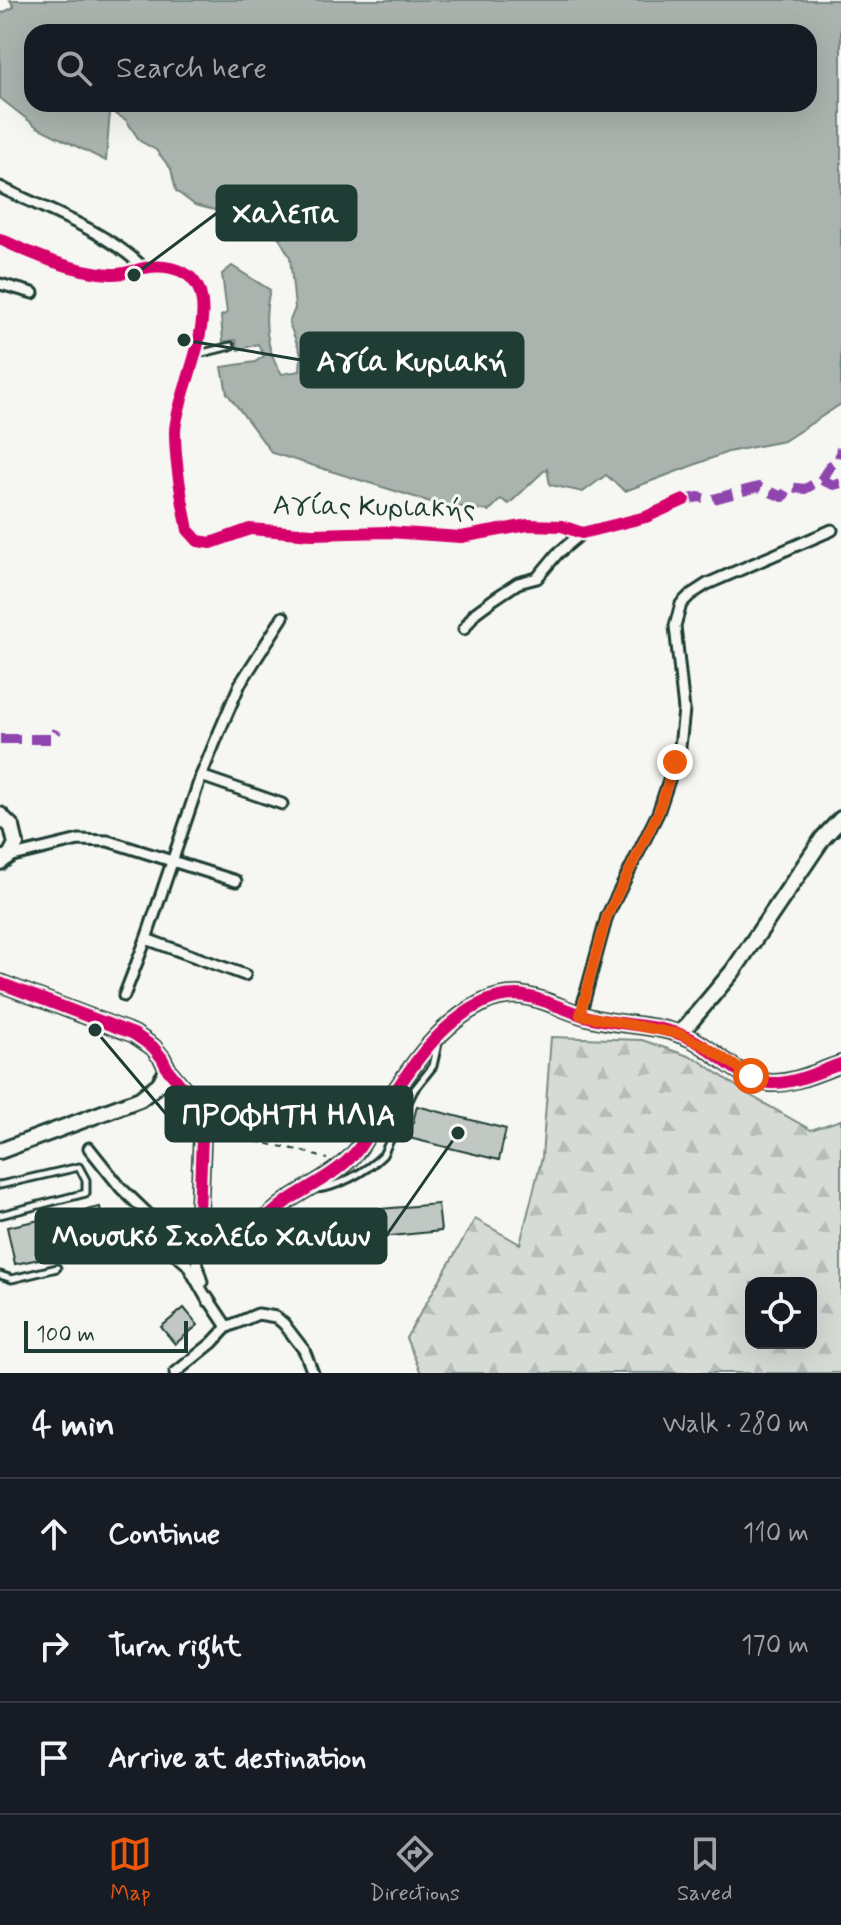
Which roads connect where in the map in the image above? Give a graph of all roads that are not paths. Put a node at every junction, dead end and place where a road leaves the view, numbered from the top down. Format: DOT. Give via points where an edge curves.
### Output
graph roads {
  1 [pos="0,187"];
  2 [pos="0,239"];
  3 [pos="142,266"];
  4 [pos="0,284"];
  5 [pos="33,293"];
  6 [pos="231,346"];
  7 [pos="194,355"];
  8 [pos="684,500"];
  9 [pos="832,530"];
  10 [pos="582,533"];
  11 [pos="283,617"];
  12 [pos="464,629"];
  13 [pos="201,776"];
  14 [pos="282,804"];
  15 [pos="0,815"];
  16 [pos="839,825"];
  17 [pos="3,860"];
  18 [pos="172,862"];
  19 [pos="236,881"];
  20 [pos="146,939"];
  21 [pos="245,975"];
  22 [pos="0,983"];
  23 [pos="124,996"];
  24 [pos="580,1015"];
  25 [pos="439,1034"];
  26 [pos="680,1034"];
  27 [pos="841,1064"];
  28 [pos="168,1070"];
  29 [pos="89,1148"];
  30 [pos="0,1151"];
  31 [pos="0,1185"];
  32 [pos="306,1189"];
  33 [pos="199,1213"];
  34 [pos="0,1215"];
  35 [pos="57,1268"];
  36 [pos="0,1275"];
  37 [pos="208,1301"];
  38 [pos="227,1327"];
  39 [pos="187,1363"];
  40 [pos="175,1373"];
  41 [pos="193,1373"];
  42 [pos="313,1373"];
  1 -- 3 [label="street" via="96,233"];
  2 -- 3 [label="street, Αγίας Κυριακής" via="98,273 128,273"];
  3 -- 7 [label="street, Αγίας Κυριακής" via="175,269 197,285 204,316"];
  4 -- 5 [label="street"];
  6 -- 7 [label="lane"];
  7 -- 10 [label="street, Αγίας Κυριακής" via="178,404 175,434 188,530 198,541 211,543 250,529 461,537 528,525"];
  8 -- 10 [label="street, Αγίας Κυριακής" via="646,517"];
  9 -- 24 [label="street" via="707,584 681,604 675,626 684,710 680,747 658,813 607,916"];
  10 -- 12 [label="street" via="537,578 494,599"];
  11 -- 13 [label="street" via="240,684"];
  13 -- 14 [label="street"];
  13 -- 18 [label="street"];
  15 -- 17 [label="street" via="12,827 16,844"];
  16 -- 26 [label="street" via="823,838 733,971"];
  17 -- 18 [label="street" via="94,840"];
  18 -- 19 [label="street"];
  18 -- 20 [label="street"];
  20 -- 21 [label="street"];
  20 -- 23 [label="street"];
  22 -- 28 [label="street" via="134,1034 153,1047"];
  24 -- 25 [label="street" via="529,997 504,996 482,1003"];
  24 -- 26 [label="street"];
  25 -- 32 [label="street" via="364,1141 343,1165"];
  25 -- 32 [label="lane" via="433,1066 414,1090 383,1155 338,1183"];
  26 -- 27 [label="street" via="760,1081 790,1081"];
  28 -- 30 [label="street" via="140,1099"];
  28 -- 33 [label="street" via="187,1093 200,1126"];
  29 -- 37 [label="street" via="149,1215 161,1242 187,1264"];
  31 -- 34 [label="lane" via="79,1167 87,1187 86,1193"];
  32 -- 33 [label="street" via="236,1241 209,1233"];
  33 -- 37 [label="street" via="194,1253"];
  35 -- 36 [label="lane" via="12,1279"];
  37 -- 38 [label="street"];
  38 -- 39 [label="street"];
  38 -- 42 [label="street" via="258,1314 276,1317 304,1350"];
  39 -- 40 [label="street"];
  39 -- 41 [label="street"];
}
